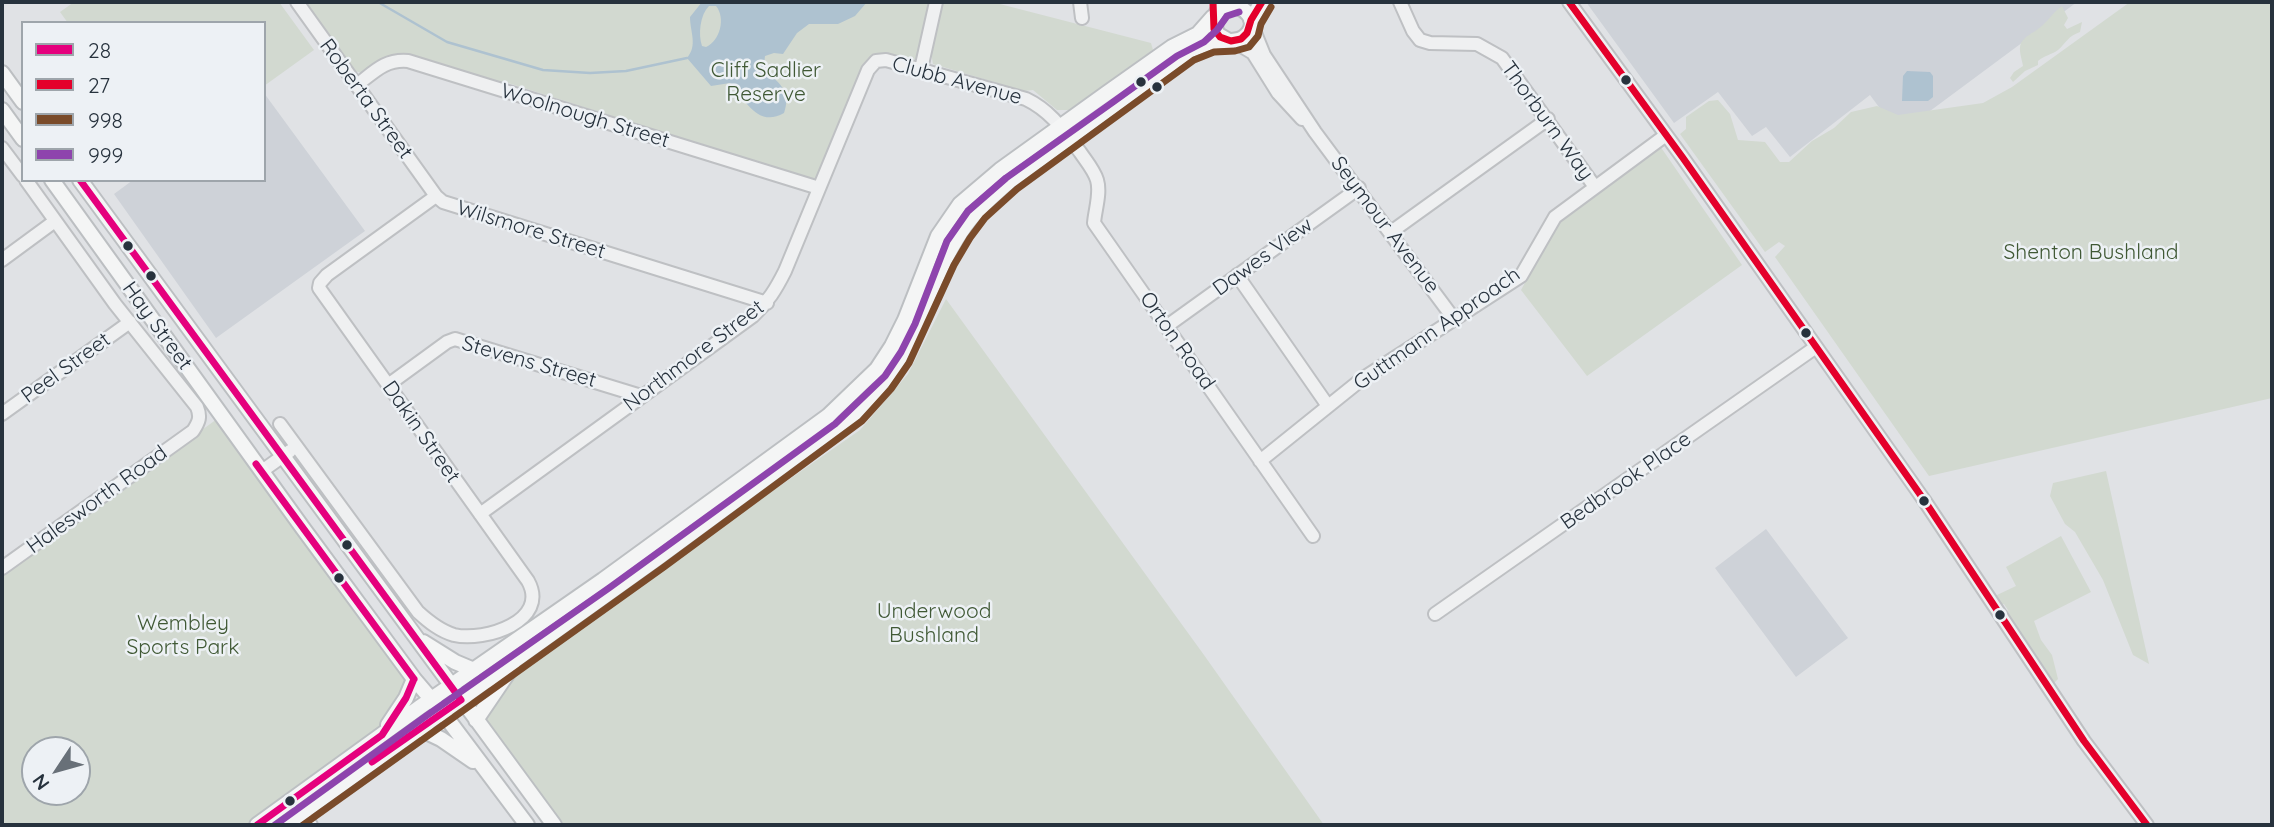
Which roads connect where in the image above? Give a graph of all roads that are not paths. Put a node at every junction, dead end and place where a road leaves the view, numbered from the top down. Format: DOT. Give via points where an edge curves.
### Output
graph roads {
  1 [pos="297,2"];
  2 [pos="936,2"];
  3 [pos="1080,2"];
  4 [pos="1234,2"];
  5 [pos="1262,2"];
  6 [pos="1400,2"];
  7 [pos="1569,2"];
  8 [pos="1213,12"];
  9 [pos="1082,18"];
  10 [pos="1251,22"];
  11 [pos="1231,41"];
  12 [pos="872,64"];
  13 [pos="921,69"];
  14 [pos="2,73"];
  15 [pos="357,85"];
  16 [pos="21,99"];
  17 [pos="2,110"];
  18 [pos="1548,119"];
  19 [pos="1065,132"];
  20 [pos="1315,132"];
  21 [pos="21,135"];
  22 [pos="1666,135"];
  23 [pos="2,148"];
  24 [pos="21,172"];
  25 [pos="28,182"];
  26 [pos="53,182"];
  27 [pos="81,182"];
  28 [pos="1595,187"];
  29 [pos="819,188"];
  30 [pos="1359,188"];
  31 [pos="436,196"];
  32 [pos="960,204"];
  33 [pos="974,215"];
  34 [pos="55,221"];
  35 [pos="1391,233"];
  36 [pos="2,260"];
  37 [pos="1237,275"];
  38 [pos="320,283"];
  39 [pos="767,303"];
  40 [pos="1454,319"];
  41 [pos="130,322"];
  42 [pos="1167,326"];
  43 [pos="1816,347"];
  44 [pos="388,385"];
  45 [pos="642,396"];
  46 [pos="1328,406"];
  47 [pos="2,414"];
  48 [pos="281,424"];
  49 [pos="297,446"];
  50 [pos="282,457"];
  51 [pos="1260,461"];
  52 [pos="262,471"];
  53 [pos="721,503"];
  54 [pos="480,514"];
  55 [pos="1313,536"];
  56 [pos="2,569"];
  57 [pos="588,599"];
  58 [pos="1435,614"];
  59 [pos="416,638"];
  60 [pos="516,659"];
  61 [pos="474,670"];
  62 [pos="414,679"];
  63 [pos="451,686"];
  64 [pos="432,699"];
  65 [pos="461,700"];
  66 [pos="443,713"];
  67 [pos="476,720"];
  68 [pos="420,729"];
  69 [pos="382,735"];
  70 [pos="486,770"];
  71 [pos="306,819"];
  72 [pos="257,825"];
  73 [pos="285,825"];
  74 [pos="527,825"];
  75 [pos="554,825"];
  76 [pos="2147,825"];
  1 -- 15 [label="street, Roberta Street"];
  2 -- 13 [label="street"];
  3 -- 9 [label="street"];
  4 -- 8 [label="main road"];
  4 -- 10 [label="main road" via="1245,8"];
  5 -- 10 [label="main road"];
  6 -- 18 [label="street, Thorburn Way" via="1420,40 1477,44 1502,58"];
  7 -- 22 [label="street"];
  8 -- 11 [label="main road" via="1215,32"];
  8 -- 19 [label="main road" via="1205,29 1172,47"];
  10 -- 11 [label="main road" via="1246,35"];
  10 -- 20 [label="street, Seymour Avenue" via="1266,58"];
  11 -- 19 [label="main road" via="1189,51"];
  11 -- 20 [label="street, Seymour Avenue" via="1250,50 1282,99"];
  12 -- 13 [label="street, Clubb Avenue" via="886,60"];
  12 -- 29 [label="street, Northmore Street"];
  13 -- 19 [label="street, Clubb Avenue" via="1026,99 1046,111"];
  14 -- 16 [label="main road"];
  15 -- 29 [label="street, Woolnough Street" via="394,60 408,61"];
  15 -- 31 [label="street, Roberta Street"];
  17 -- 21 [label="main road"];
  18 -- 28 [label="street, Thorburn Way"];
  18 -- 35 [label="street"];
  19 -- 32 [label="main road" via="1000,170"];
  19 -- 33 [label="main road"];
  19 -- 42 [label="street, Orton Road" via="1096,179 1094,223"];
  20 -- 30 [label="street, Seymour Avenue"];
  22 -- 28 [label="street, Guttmann Approach"];
  22 -- 43 [label="street"];
  23 -- 24 [label="street"];
  25 -- 34 [label="street"];
  26 -- 52 [label="main road, Hay Street"];
  27 -- 50 [label="main road, Hay Street"];
  28 -- 40 [label="street, Guttmann Approach" via="1555,216 1523,274"];
  29 -- 39 [label="street, Northmore Street"];
  30 -- 35 [label="street, Seymour Avenue"];
  30 -- 37 [label="street, Dawes View"];
  31 -- 38 [label="street, Wilsmore Street"];
  31 -- 39 [label="street, Wilsmore Street" via="452,206"];
  32 -- 33 [label="main road"];
  32 -- 53 [label="main road" via="938,236 905,320 877,369 828,416"];
  33 -- 53 [label="main road" via="951,247 904,352 881,386 855,413"];
  34 -- 36 [label="street"];
  34 -- 41 [label="street"];
  35 -- 40 [label="street, Seymour Avenue"];
  37 -- 42 [label="street, Dawes View"];
  37 -- 46 [label="street"];
  38 -- 44 [label="street, Dakin Street" via="323,295"];
  39 -- 45 [label="street, Northmore Street"];
  40 -- 46 [label="street, Guttmann Approach"];
  41 -- 47 [label="street, Peel Street"];
  41 -- 56 [label="street, Halesworth Road" via="197,407 198,424"];
  42 -- 51 [label="street, Orton Road"];
  43 -- 58 [label="street, Bedbrook Place"];
  43 -- 76 [label="street" via="2084,741"];
  44 -- 45 [label="street, Stevens Street" via="454,339"];
  44 -- 54 [label="street, Dakin Street"];
  45 -- 54 [label="street, Northmore Street"];
  46 -- 51 [label="street, Guttmann Approach"];
  48 -- 49 [label="street"];
  49 -- 50 [label="street"];
  49 -- 54 [label="street, Dakin Street" via="418,612 436,627 470,637 507,628 534,599 528,581"];
  50 -- 52 [label="street"];
  50 -- 59 [label="main road, Hay Street"];
  51 -- 55 [label="street, Orton Road"];
  52 -- 62 [label="main road, Hay Street"];
  53 -- 57 [label="main road"];
  57 -- 60 [label="main road"];
  57 -- 61 [label="main road"];
  59 -- 61 [label="main road"];
  59 -- 63 [label="main road, Hay Street"];
  60 -- 65 [label="main road"];
  60 -- 67 [label="main road"];
  61 -- 63 [label="main road"];
  62 -- 64 [label="main road, Hay Street"];
  62 -- 69 [label="main road"];
  63 -- 64 [label="main road"];
  63 -- 65 [label="main road, Hay Street"];
  64 -- 66 [label="main road, Hay Street"];
  64 -- 69 [label="main road"];
  65 -- 66 [label="main road"];
  65 -- 67 [label="main road, Hay Street"];
  66 -- 68 [label="main road"];
  66 -- 70 [label="main road, Hay Street"];
  67 -- 75 [label="main road, Hay Street"];
  68 -- 70 [label="main road"];
  68 -- 71 [label="main road"];
  69 -- 72 [label="main road"];
  70 -- 74 [label="main road, Hay Street"];
  71 -- 73 [label="main road"];
}
